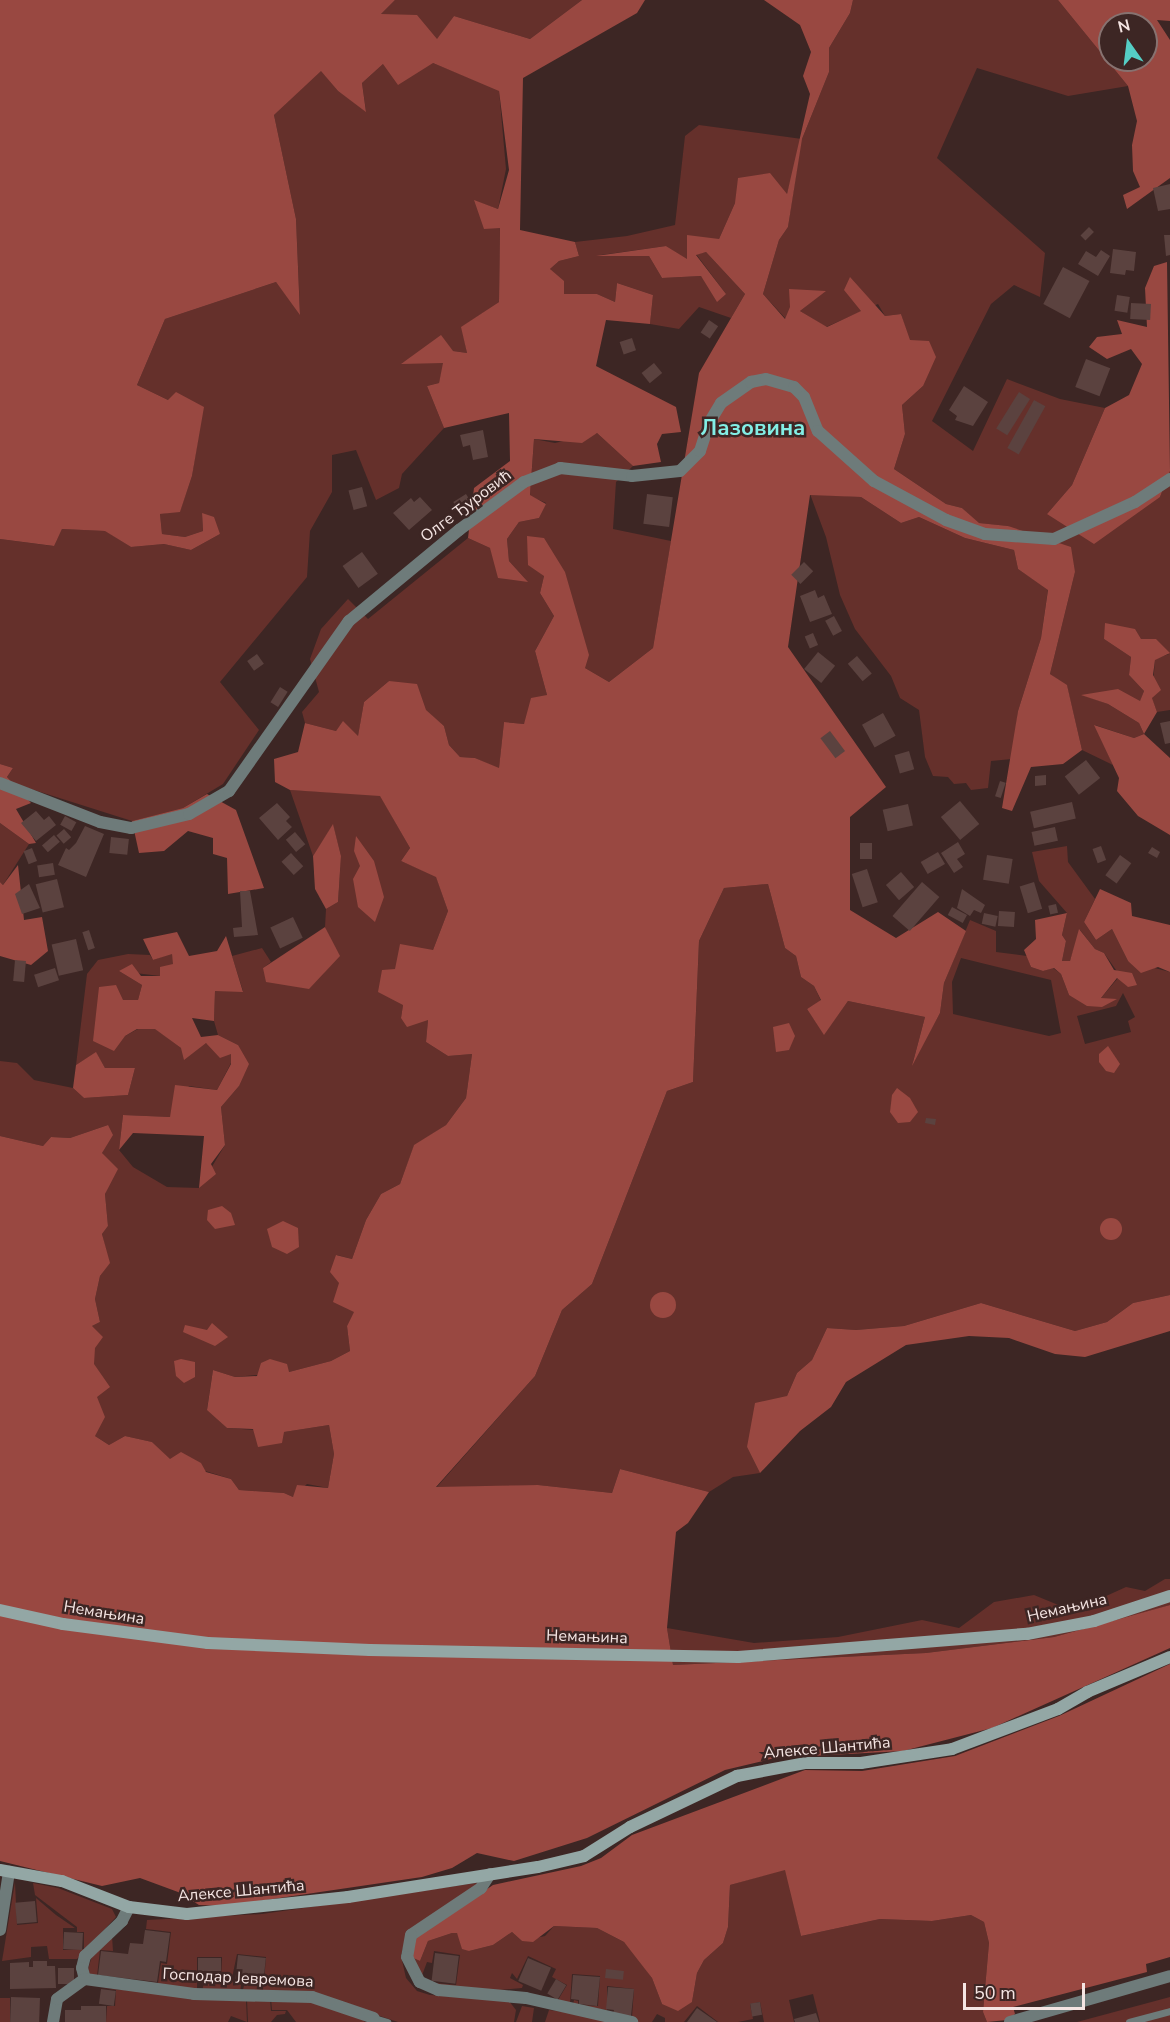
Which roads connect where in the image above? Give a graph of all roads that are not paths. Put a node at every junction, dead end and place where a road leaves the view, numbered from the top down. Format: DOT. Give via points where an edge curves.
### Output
graph roads {
  1 [pos="1170,479"];
  2 [pos="0,783"];
  3 [pos="1170,1596"];
  4 [pos="0,1610"];
  5 [pos="1170,1657"];
  6 [pos="4,1871"];
  7 [pos="490,1874"];
  8 [pos="129,1907"];
  9 [pos="0,1930"];
  10 [pos="1170,1976"];
  11 [pos="85,1979"];
  12 [pos="1170,2011"];
  13 [pos="374,2018"];
  14 [pos="1014,2021"];
  15 [pos="53,2022"];
  16 [pos="387,2022"];
  17 [pos="632,2022"];
  18 [pos="1129,2022"];
  1 -- 2 [label="street, Олге Ђуровић" via="1135,502 1054,539 985,534 946,520 874,481 818,431 804,397 794,387 766,379 751,382 721,403 700,451 680,471 632,476 560,468 524,482 459,530 349,621 229,791 189,814 131,828 100,822"];
  3 -- 4 [label="street, Немањина" via="1094,1621 1027,1634 727,1657 208,1643 73,1625"];
  5 -- 7 [label="street, Алексе Шантића" via="1058,1709 952,1749 861,1763 805,1763 737,1776 630,1827 584,1856"];
  6 -- 8 [label="street, Алексе Шантића" via="62,1881"];
  6 -- 9 [label="street"];
  7 -- 8 [label="street, Алексе Шантића" via="240,1911 187,1914"];
  7 -- 17 [label="street" via="481,1888 411,1935 407,1957 420,1982 438,1990 526,1998"];
  8 -- 11 [label="street" via="122,1921 85,1956"];
  10 -- 14 [label="street"];
  11 -- 13 [label="street, Господар Јевремова" via="194,1995 312,1998"];
  11 -- 15 [label="street" via="57,1999"];
  12 -- 18 [label="lane"];
  13 -- 16 [label="lane, Господар Јевремова"];
}
